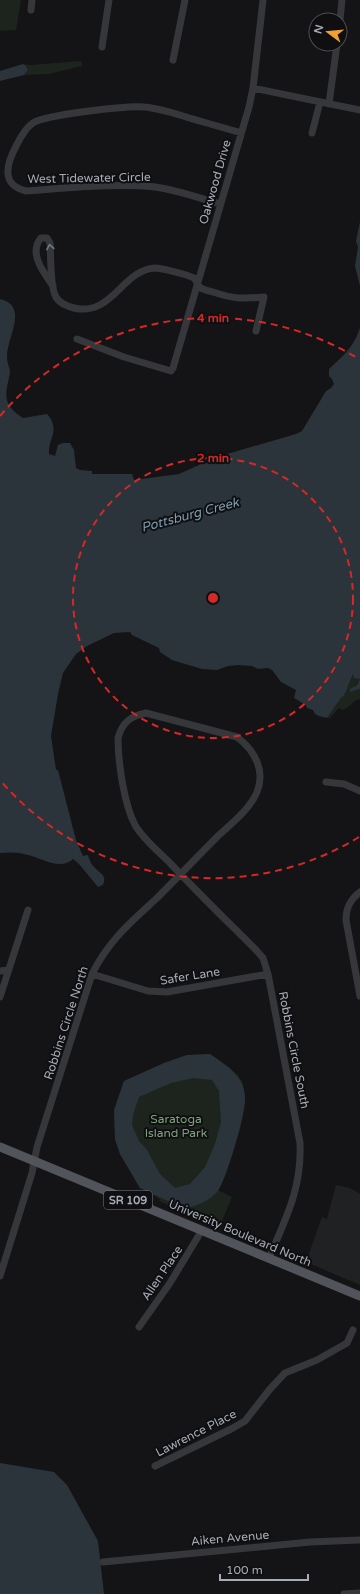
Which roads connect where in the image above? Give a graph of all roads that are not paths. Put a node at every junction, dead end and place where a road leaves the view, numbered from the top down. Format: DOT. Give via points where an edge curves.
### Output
graph roads {
  1 [pos="32,0"];
  2 [pos="109,0"];
  3 [pos="185,0"];
  4 [pos="263,0"];
  5 [pos="342,0"];
  6 [pos="30,10"];
  7 [pos="341,12"];
  8 [pos="102,47"];
  9 [pos="336,52"];
  10 [pos="173,60"];
  11 [pos="253,88"];
  12 [pos="320,102"];
  13 [pos="329,104"];
  14 [pos="360,110"];
  15 [pos="241,133"];
  16 [pos="312,133"];
  17 [pos="220,204"];
  18 [pos="197,284"];
  19 [pos="53,286"];
  20 [pos="256,331"];
  21 [pos="77,339"];
  22 [pos="259,769"];
  23 [pos="326,782"];
  24 [pos="360,791"];
  25 [pos="180,874"];
  26 [pos="360,892"];
  27 [pos="28,910"];
  28 [pos="0,970"];
  29 [pos="8,970"];
  30 [pos="92,974"];
  31 [pos="268,974"];
  32 [pos="360,996"];
  33 [pos="0,997"];
  34 [pos="0,1146"];
  35 [pos="34,1161"];
  36 [pos="202,1230"];
  37 [pos="269,1258"];
  38 [pos="0,1276"];
  39 [pos="360,1296"];
  40 [pos="139,1327"];
  41 [pos="353,1330"];
  42 [pos="155,1466"];
  43 [pos="360,1540"];
  44 [pos="103,1562"];
  45 [pos="360,1593"];
  46 [pos="344,1594"];
  1 -- 6 [label="street"];
  2 -- 8 [label="street"];
  3 -- 10 [label="street"];
  4 -- 11 [label="street, Oakwood Drive"];
  5 -- 7 [label="street"];
  9 -- 13 [label="street"];
  11 -- 12 [label="street"];
  11 -- 15 [label="street, Oakwood Drive"];
  12 -- 13 [label="street"];
  12 -- 16 [label="street"];
  13 -- 14 [label="street"];
  15 -- 17 [label="street, Oakwood Drive"];
  15 -- 17 [label="street, West Tidewater Circle" via="144,106 94,111 31,123 8,165 9,180 18,189 26,191 77,187 153,187"];
  17 -- 18 [label="street, Oakwood Drive"];
  18 -- 19 [label="street" via="193,278 169,270 156,268 143,271 132,277 107,301 88,310 60,303 54,295"];
  18 -- 20 [label="street" via="201,288 233,298 264,297"];
  18 -- 21 [label="street, Oakwood Drive" via="171,371"];
  19 -- 19 [label="street, one-way" via="50,243 47,238 41,238 37,249 38,264"];
  22 -- 25 [label="street, Robbins Circle North" via="258,791 249,806"];
  22 -- 25 [label="street, Robbins Circle South" via="257,761 244,742 228,734 146,713 132,716 128,720 120,731 118,746 124,792 131,816 144,837"];
  23 -- 24 [label="street" via="344,784"];
  25 -- 30 [label="street, Robbins Circle North" via="114,939"];
  25 -- 31 [label="street, Robbins Circle South" via="256,950 263,958"];
  26 -- 32 [label="street" via="350,902 346,920"];
  27 -- 29 [label="street"];
  28 -- 29 [label="street"];
  29 -- 33 [label="street"];
  30 -- 31 [label="street, Safer Lane" via="156,992"];
  30 -- 35 [label="street, Robbins Circle North"];
  31 -- 37 [label="street, Robbins Circle South" via="301,1159 293,1201"];
  34 -- 35 [label="main road, University Boulevard North / SR 109"];
  35 -- 36 [label="main road, University Boulevard North / SR 109"];
  35 -- 38 [label="street, Robbins Circle North"];
  36 -- 37 [label="main road, University Boulevard North / SR 109"];
  36 -- 40 [label="street, Allen Place" via="170,1283"];
  37 -- 39 [label="main road, University Boulevard North / SR 109"];
  41 -- 42 [label="street, Lawrence Place" via="347,1343 317,1360 285,1373 245,1421"];
  43 -- 44 [label="street, Aiken Avenue" via="310,1542"];
  45 -- 46 [label="street"];
}
